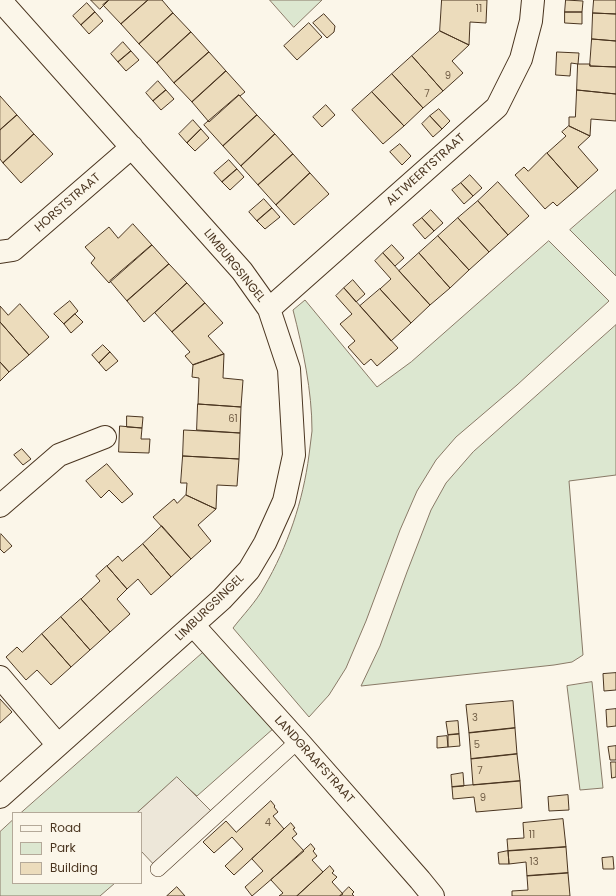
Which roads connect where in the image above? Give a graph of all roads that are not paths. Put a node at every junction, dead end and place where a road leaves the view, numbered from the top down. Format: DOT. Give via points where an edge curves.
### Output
graph roads {
  1 [pos="0,0"];
  2 [pos="532,0"];
  3 [pos="132,147"];
  4 [pos="0,252"];
  5 [pos="269,309"];
  6 [pos="105,437"];
  7 [pos="0,506"];
  8 [pos="193,625"];
  9 [pos="0,678"];
  10 [pos="298,741"];
  11 [pos="58,745"];
  12 [pos="0,797"];
  13 [pos="158,869"];
  14 [pos="433,896"];
  1 -- 3 [label="street, LIMBURGSINGEL"];
  2 -- 5 [label="street, ALTWEERTSTRAAT" via="531,21 520,59 496,107"];
  3 -- 4 [label="street, HORSTSTRAAT" via="13,250"];
  3 -- 5 [label="street, LIMBURGSINGEL" via="242,271"];
  5 -- 8 [label="street, LIMBURGSINGEL" via="289,369 294,455 284,501 249,570"];
  6 -- 7 [label="street" via="59,455"];
  8 -- 10 [label="street, LANDGRAAFSTRAAT"];
  8 -- 11 [label="street, LIMBURGSINGEL"];
  9 -- 11 [label="street"];
  10 -- 13 [label="lane"];
  10 -- 14 [label="street, LANDGRAAFSTRAAT"];
  11 -- 12 [label="street, LIMBURGSINGEL"];
}
